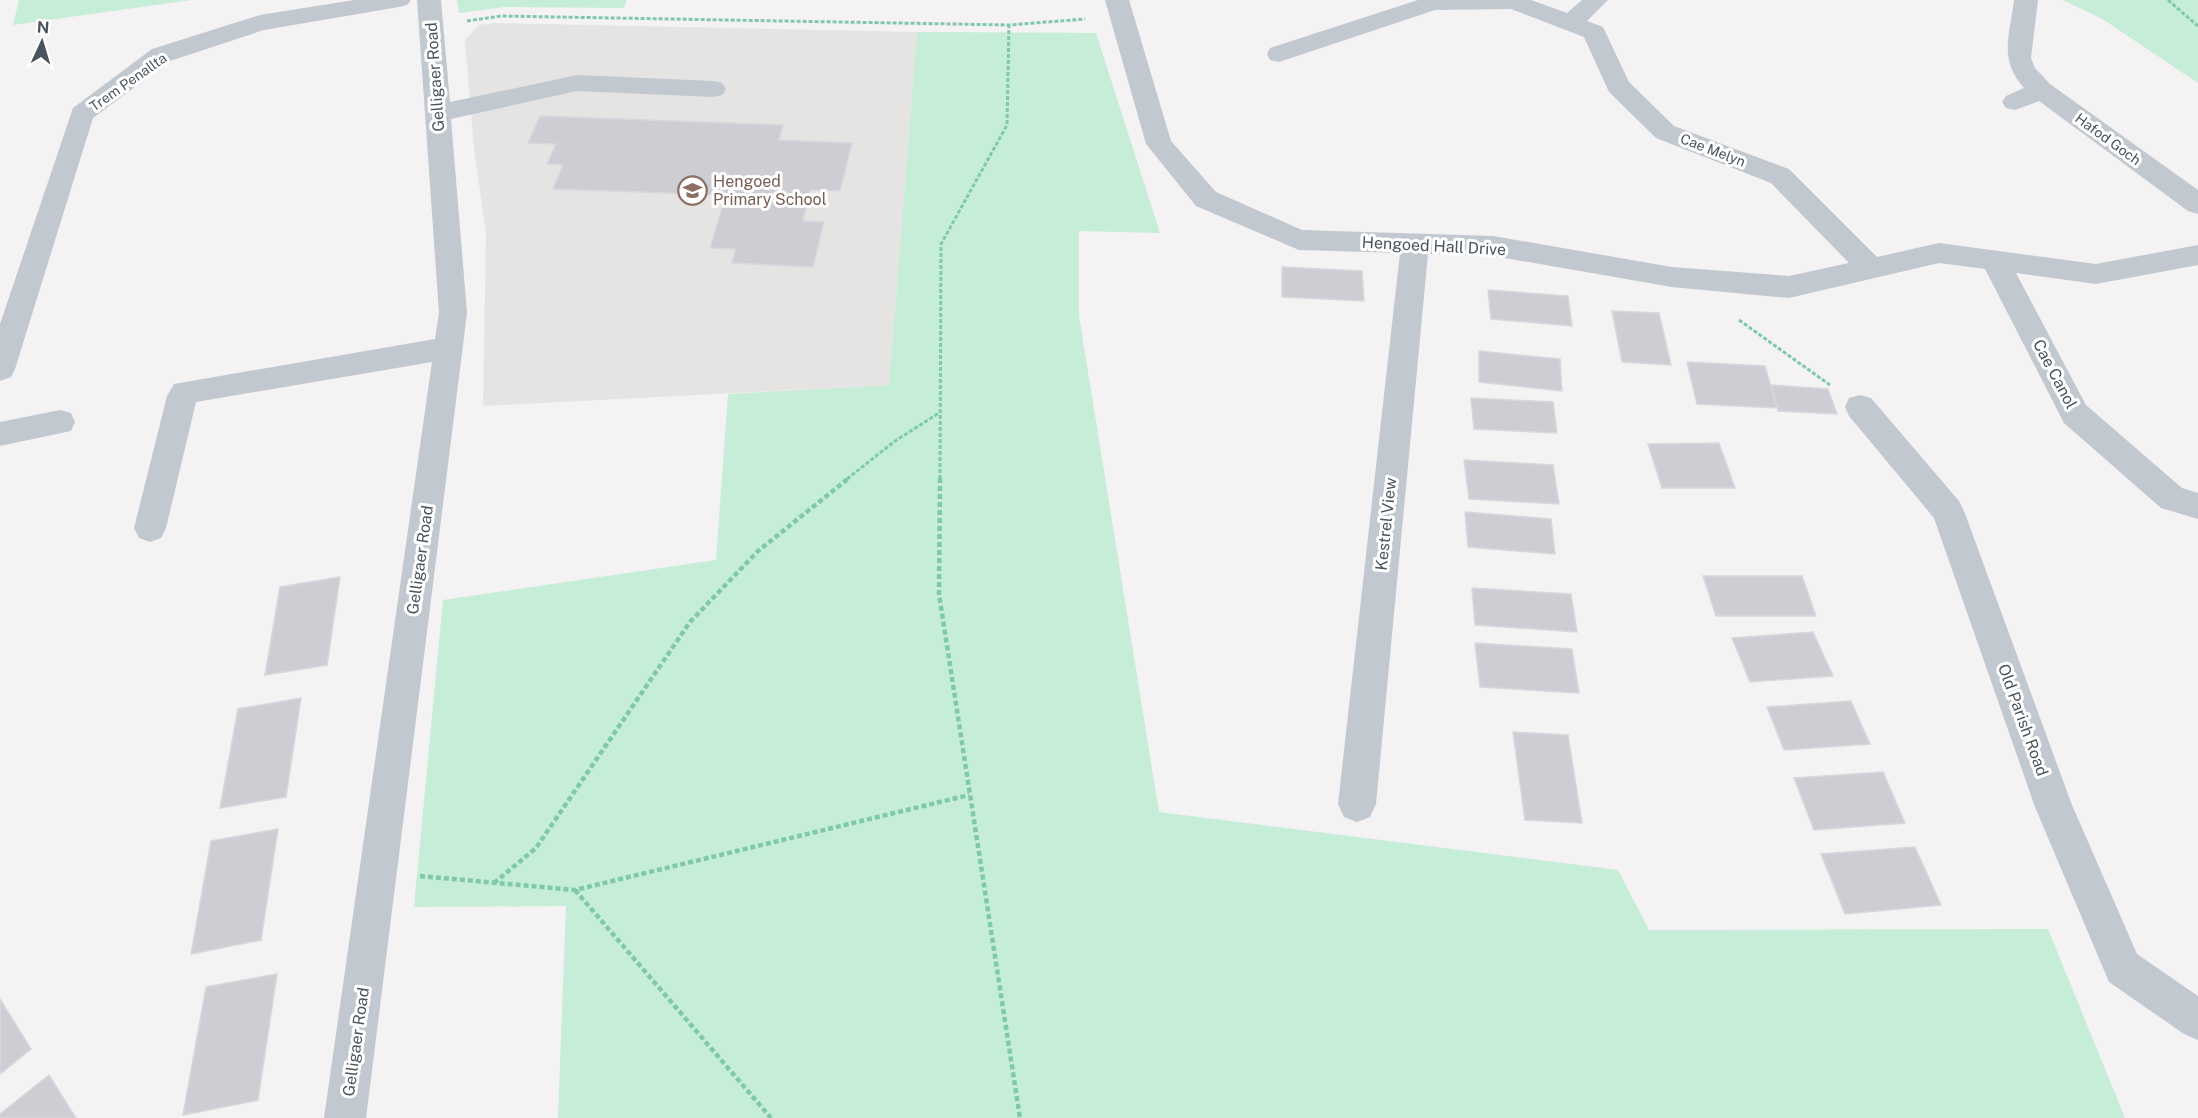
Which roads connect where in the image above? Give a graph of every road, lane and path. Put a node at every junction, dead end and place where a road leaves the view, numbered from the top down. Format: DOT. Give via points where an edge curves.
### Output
graph roads {
  1 [pos="399,0"];
  2 [pos="1596,0"];
  3 [pos="2026,0"];
  4 [pos="2168,0"];
  5 [pos="1120,8"];
  6 [pos="430,14"];
  7 [pos="1570,23"];
  8 [pos="1009,25"];
  9 [pos="2198,26"];
  10 [pos="1279,54"];
  11 [pos="713,88"];
  12 [pos="2041,90"];
  13 [pos="2015,102"];
  14 [pos="438,113"];
  15 [pos="2198,204"];
  16 [pos="1414,244"];
  17 [pos="2198,255"];
  18 [pos="1995,261"];
  19 [pos="1871,268"];
  20 [pos="1733,315"];
  21 [pos="448,348"];
  22 [pos="0,369"];
  23 [pos="1860,407"];
  24 [pos="940,412"];
  25 [pos="60,422"];
  26 [pos="0,434"];
  27 [pos="2198,506"];
  28 [pos="150,528"];
  29 [pos="969,795"];
  30 [pos="1357,804"];
  31 [pos="378,880"];
  32 [pos="494,883"];
  33 [pos="574,890"];
  34 [pos="2198,1020"];
  35 [pos="345,1118"];
  36 [pos="771,1118"];
  37 [pos="1020,1118"];
  1 -- 22 [label="street, Trem Penallta" via="260,23 161,55 82,114"];
  2 -- 7 [label="street"];
  3 -- 12 [label="street, Hafod Goch" via="2019,58 2024,71"];
  4 -- 9 [label="path"];
  5 -- 8 [label="path"];
  5 -- 16 [label="street, Hengoed Hall Drive" via="1159,144 1206,199 1299,240"];
  6 -- 8 [label="path"];
  6 -- 14 [label="street, Gelligaer Road"];
  7 -- 10 [label="street, Cae Melyn" via="1514,2 1433,3"];
  7 -- 19 [label="street, Cae Melyn" via="1594,32 1618,86 1665,132 1780,176"];
  8 -- 24 [label="path" via="1007,125 941,244"];
  11 -- 14 [label="street" via="577,83"];
  12 -- 13 [label="street"];
  12 -- 15 [label="street, Hafod Goch"];
  14 -- 21 [label="street, Gelligaer Road" via="453,313"];
  16 -- 19 [label="street, Hengoed Hall Drive" via="1493,246 1672,277 1789,287"];
  16 -- 30 [label="street, Kestrel View"];
  17 -- 18 [label="street, Hengoed Hall Drive" via="2096,274"];
  18 -- 19 [label="street, Hengoed Hall Drive" via="1939,253"];
  18 -- 27 [label="street, Cae Canol" via="2075,414 2172,499"];
  20 -- 23 [label="path"];
  21 -- 28 [label="street" via="185,392"];
  21 -- 31 [label="street, Gelligaer Road"];
  23 -- 34 [label="street, Old Parish Road" via="1948,511 2054,807 2123,968"];
  24 -- 29 [label="path" via="939,594"];
  24 -- 32 [label="path" via="895,441 758,551 690,622 536,848"];
  25 -- 26 [label="street"];
  29 -- 33 [label="path"];
  29 -- 37 [label="path"];
  31 -- 32 [label="path" via="420,876"];
  31 -- 35 [label="street, Gelligaer Road"];
  32 -- 33 [label="path"];
  33 -- 36 [label="path"];
}
